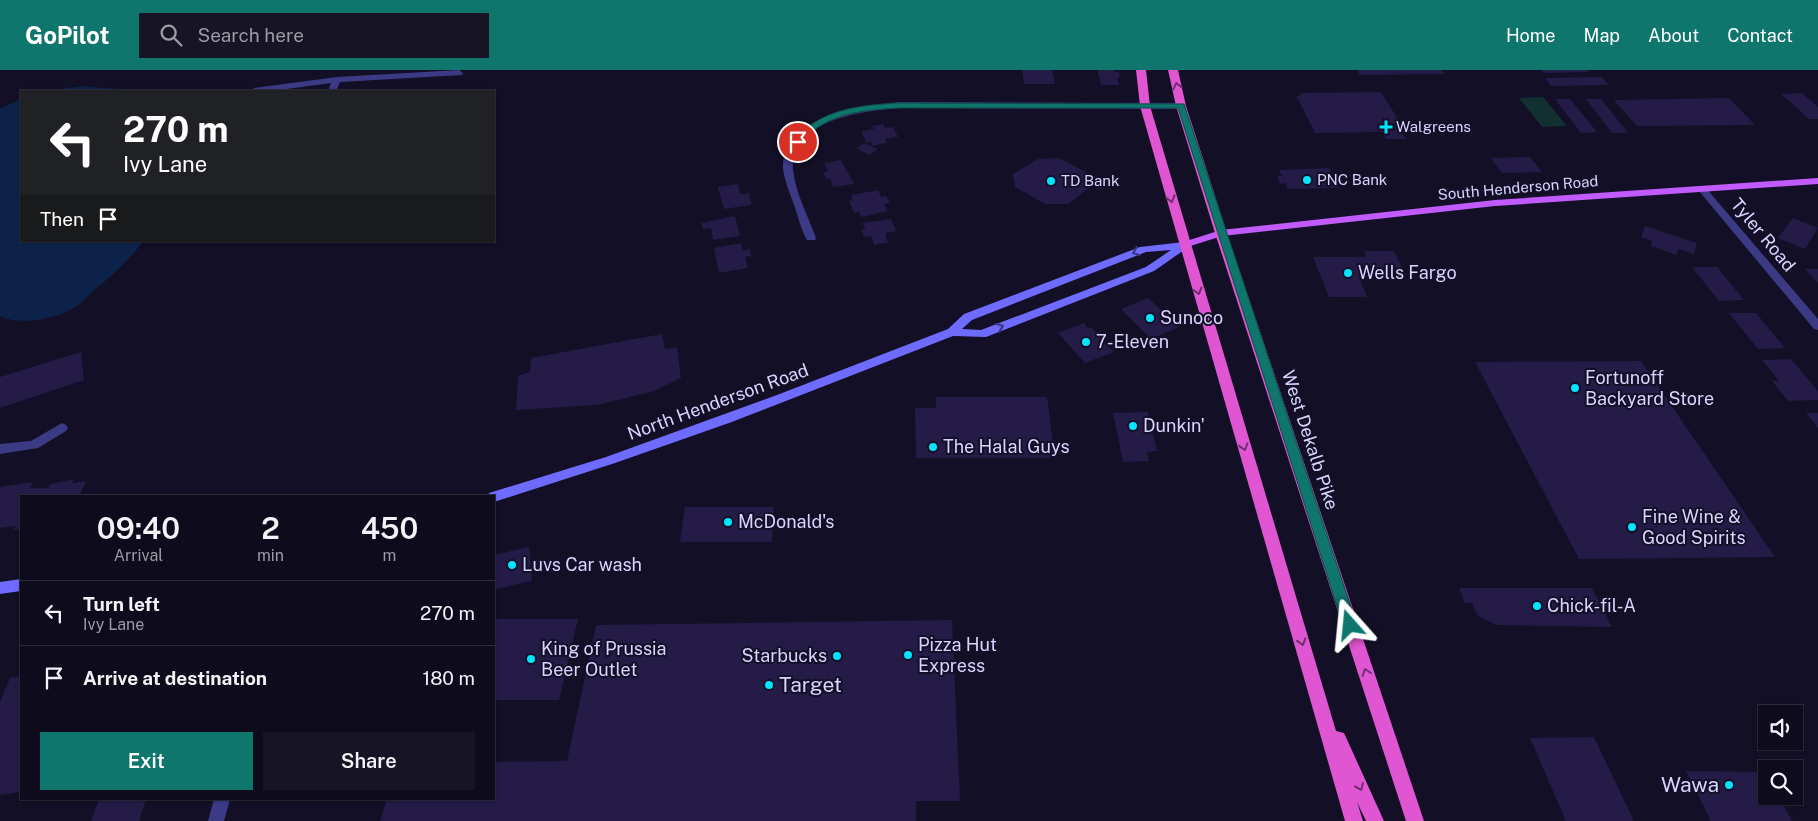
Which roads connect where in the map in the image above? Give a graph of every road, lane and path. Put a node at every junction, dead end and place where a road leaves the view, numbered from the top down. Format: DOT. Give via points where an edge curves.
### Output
graph roads {
  1 [pos="1141,70"];
  2 [pos="1173,70"];
  3 [pos="459,74"];
  4 [pos="337,80"];
  5 [pos="262,90"];
  6 [pos="332,90"];
  7 [pos="1144,106"];
  8 [pos="1181,106"];
  9 [pos="1818,181"];
  10 [pos="1702,189"];
  11 [pos="1221,233"];
  12 [pos="811,238"];
  13 [pos="1184,245"];
  14 [pos="1818,326"];
  15 [pos="952,332"];
  16 [pos="62,428"];
  17 [pos="0,449"];
  18 [pos="495,497"];
  19 [pos="20,586"];
  20 [pos="0,588"];
  21 [pos="1318,695"];
  22 [pos="222,800"];
  23 [pos="216,821"];
  24 [pos="1354,821"];
  25 [pos="1375,821"];
  26 [pos="1415,821"];
  1 -- 7 [label="highway"];
  8 -- 2 [label="highway, West Dekalb Pike, one-way"];
  3 -- 4 [label="street"];
  4 -- 5 [label="street"];
  4 -- 6 [label="street"];
  7 -- 8 [label="street"];
  7 -- 12 [label="street" via="899,105 842,112 804,134 792,150 788,167"];
  7 -- 13 [label="highway, one-way"];
  8 -- 11 [label="highway, West Dekalb Pike"];
  9 -- 10 [label="main road, South Henderson Road"];
  10 -- 11 [label="main road, South Henderson Road" via="1496,203"];
  10 -- 14 [label="street, Tyler Road"];
  11 -- 13 [label="main road, North Henderson Road"];
  26 -- 11 [label="highway, West Dekalb Pike, one-way"];
  13 -- 15 [label="main road, North Henderson Road, one-way" via="1144,249 968,317"];
  15 -- 13 [label="main road, North Henderson Road, one-way" via="982,334 1150,269"];
  13 -- 21 [label="highway, one-way"];
  15 -- 18 [label="main road, North Henderson Road" via="681,437"];
  16 -- 17 [label="street" via="34,445"];
  19 -- 20 [label="main road"];
  21 -- 24 [label="highway"];
  21 -- 25 [label="highway, one-way"];
  22 -- 23 [label="street"];
}
